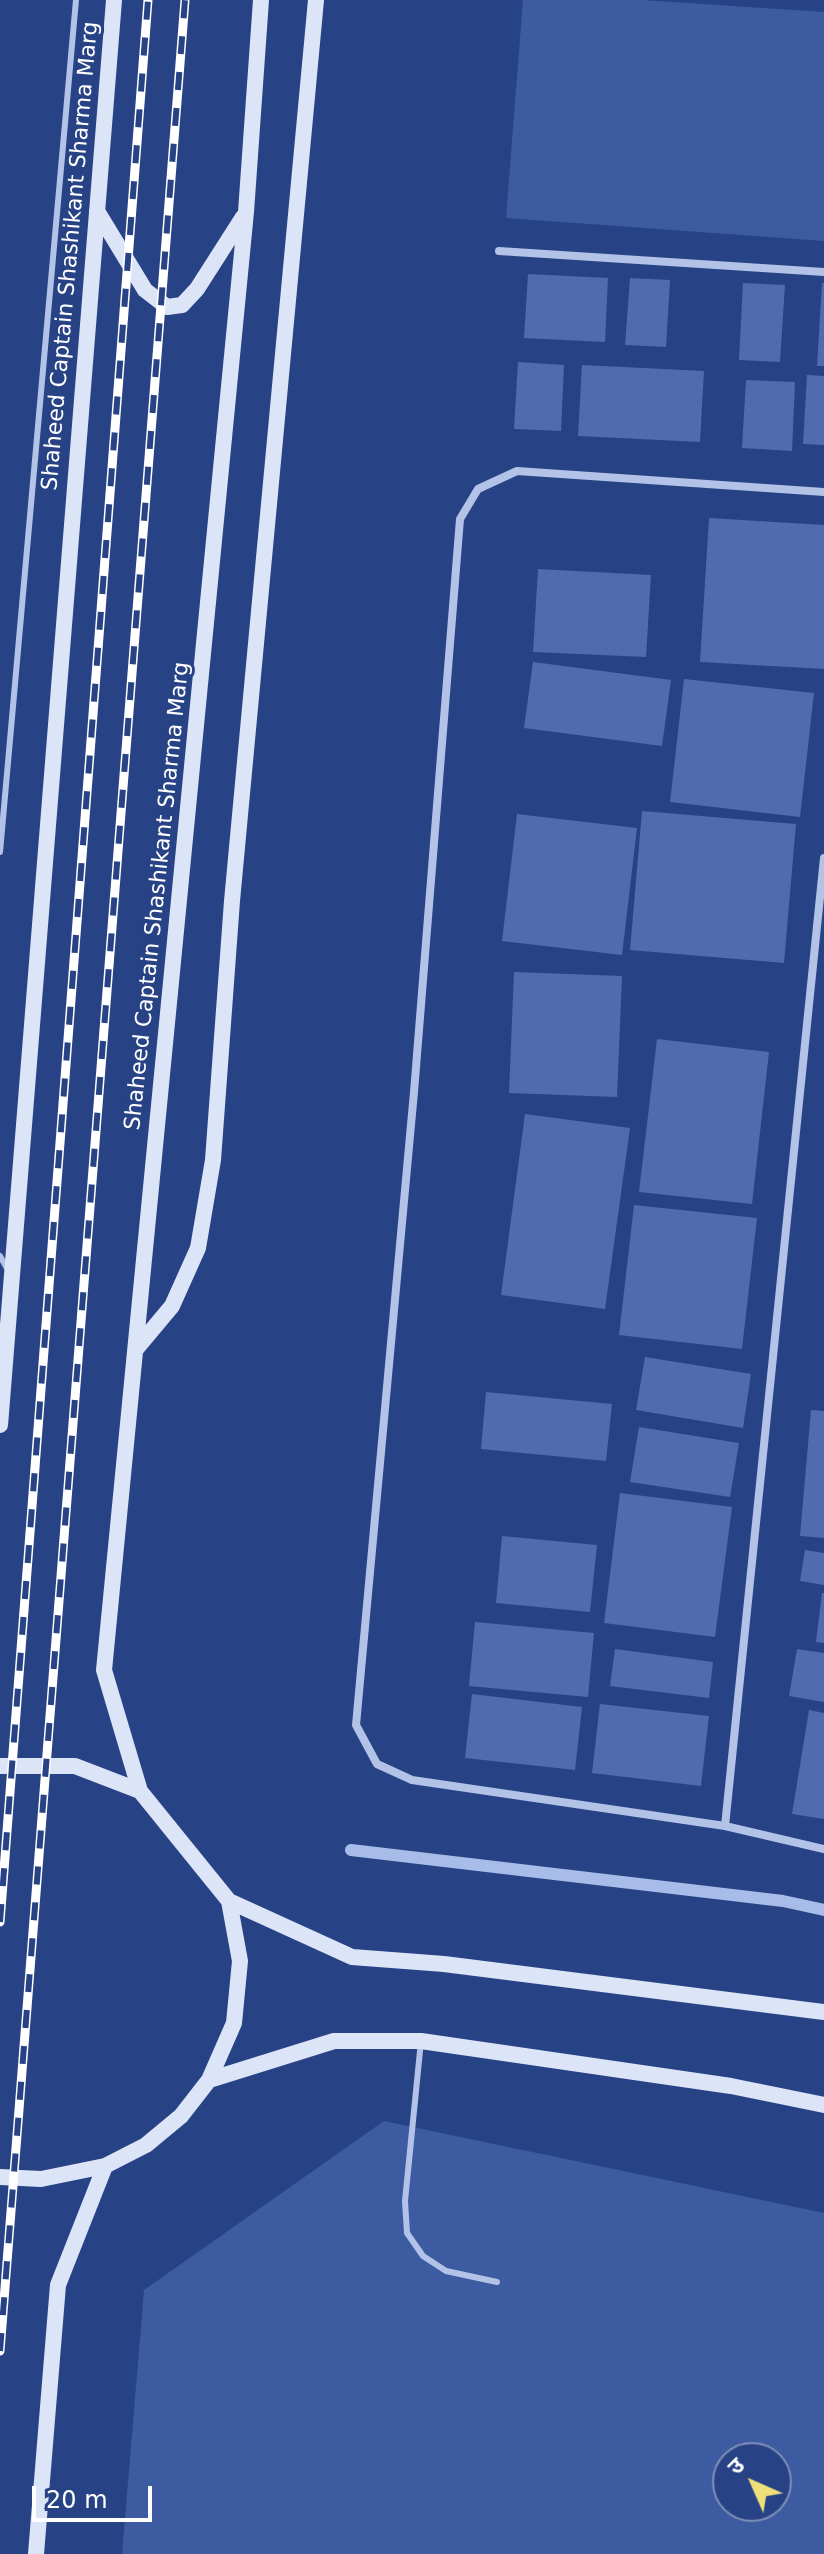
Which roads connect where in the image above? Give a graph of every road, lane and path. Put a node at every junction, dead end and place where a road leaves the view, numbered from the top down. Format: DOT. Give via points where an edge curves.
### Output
graph roads {
  1 [pos="76,0"];
  2 [pos="114,0"];
  3 [pos="261,0"];
  4 [pos="316,0"];
  5 [pos="97,211"];
  6 [pos="246,212"];
  7 [pos="499,251"];
  8 [pos="824,272"];
  9 [pos="824,492"];
  10 [pos="0,852"];
  11 [pos="824,858"];
  12 [pos="0,1256"];
  13 [pos="10,1272"];
  14 [pos="136,1349"];
  15 [pos="0,1425"];
  16 [pos="0,1766"];
  17 [pos="140,1791"];
  18 [pos="725,1826"];
  19 [pos="824,1849"];
  20 [pos="229,1901"];
  21 [pos="824,2012"];
  22 [pos="421,2041"];
  23 [pos="209,2080"];
  24 [pos="824,2105"];
  25 [pos="105,2166"];
  26 [pos="0,2177"];
  27 [pos="497,2282"];
  28 [pos="36,2554"];
  1 -- 10 [label="lane"];
  2 -- 5 [label="main road, Shaheed Captain Shashikant Sharma Marg"];
  3 -- 6 [label="main road, Shaheed Captain Shashikant Sharma Marg"];
  4 -- 14 [label="main road" via="213,1160 198,1248 172,1306"];
  5 -- 6 [label="main road" via="145,290 167,307 182,305 197,289"];
  5 -- 13 [label="main road, Shaheed Captain Shashikant Sharma Marg"];
  6 -- 14 [label="main road, Shaheed Captain Shashikant Sharma Marg"];
  7 -- 8 [label="street"];
  9 -- 18 [label="street" via="517,471 478,489 460,519 356,1725 377,1764 412,1780"];
  11 -- 18 [label="street"];
  12 -- 13 [label="lane"];
  13 -- 15 [label="main road, Shaheed Captain Shashikant Sharma Marg"];
  14 -- 17 [label="main road, Shaheed Captain Shashikant Sharma Marg" via="104,1670"];
  16 -- 17 [label="main road" via="75,1766"];
  17 -- 20 [label="main road"];
  18 -- 19 [label="street"];
  20 -- 21 [label="main road" via="352,1957"];
  20 -- 23 [label="main road" via="240,1961 234,2023"];
  22 -- 23 [label="main road" via="334,2041"];
  22 -- 24 [label="main road" via="731,2086"];
  22 -- 27 [label="lane" via="405,2201 407,2233 423,2256 446,2271"];
  23 -- 25 [label="main road" via="181,2116 146,2145"];
  25 -- 26 [label="main road" via="41,2179"];
  25 -- 28 [label="main road" via="58,2285"];
}
